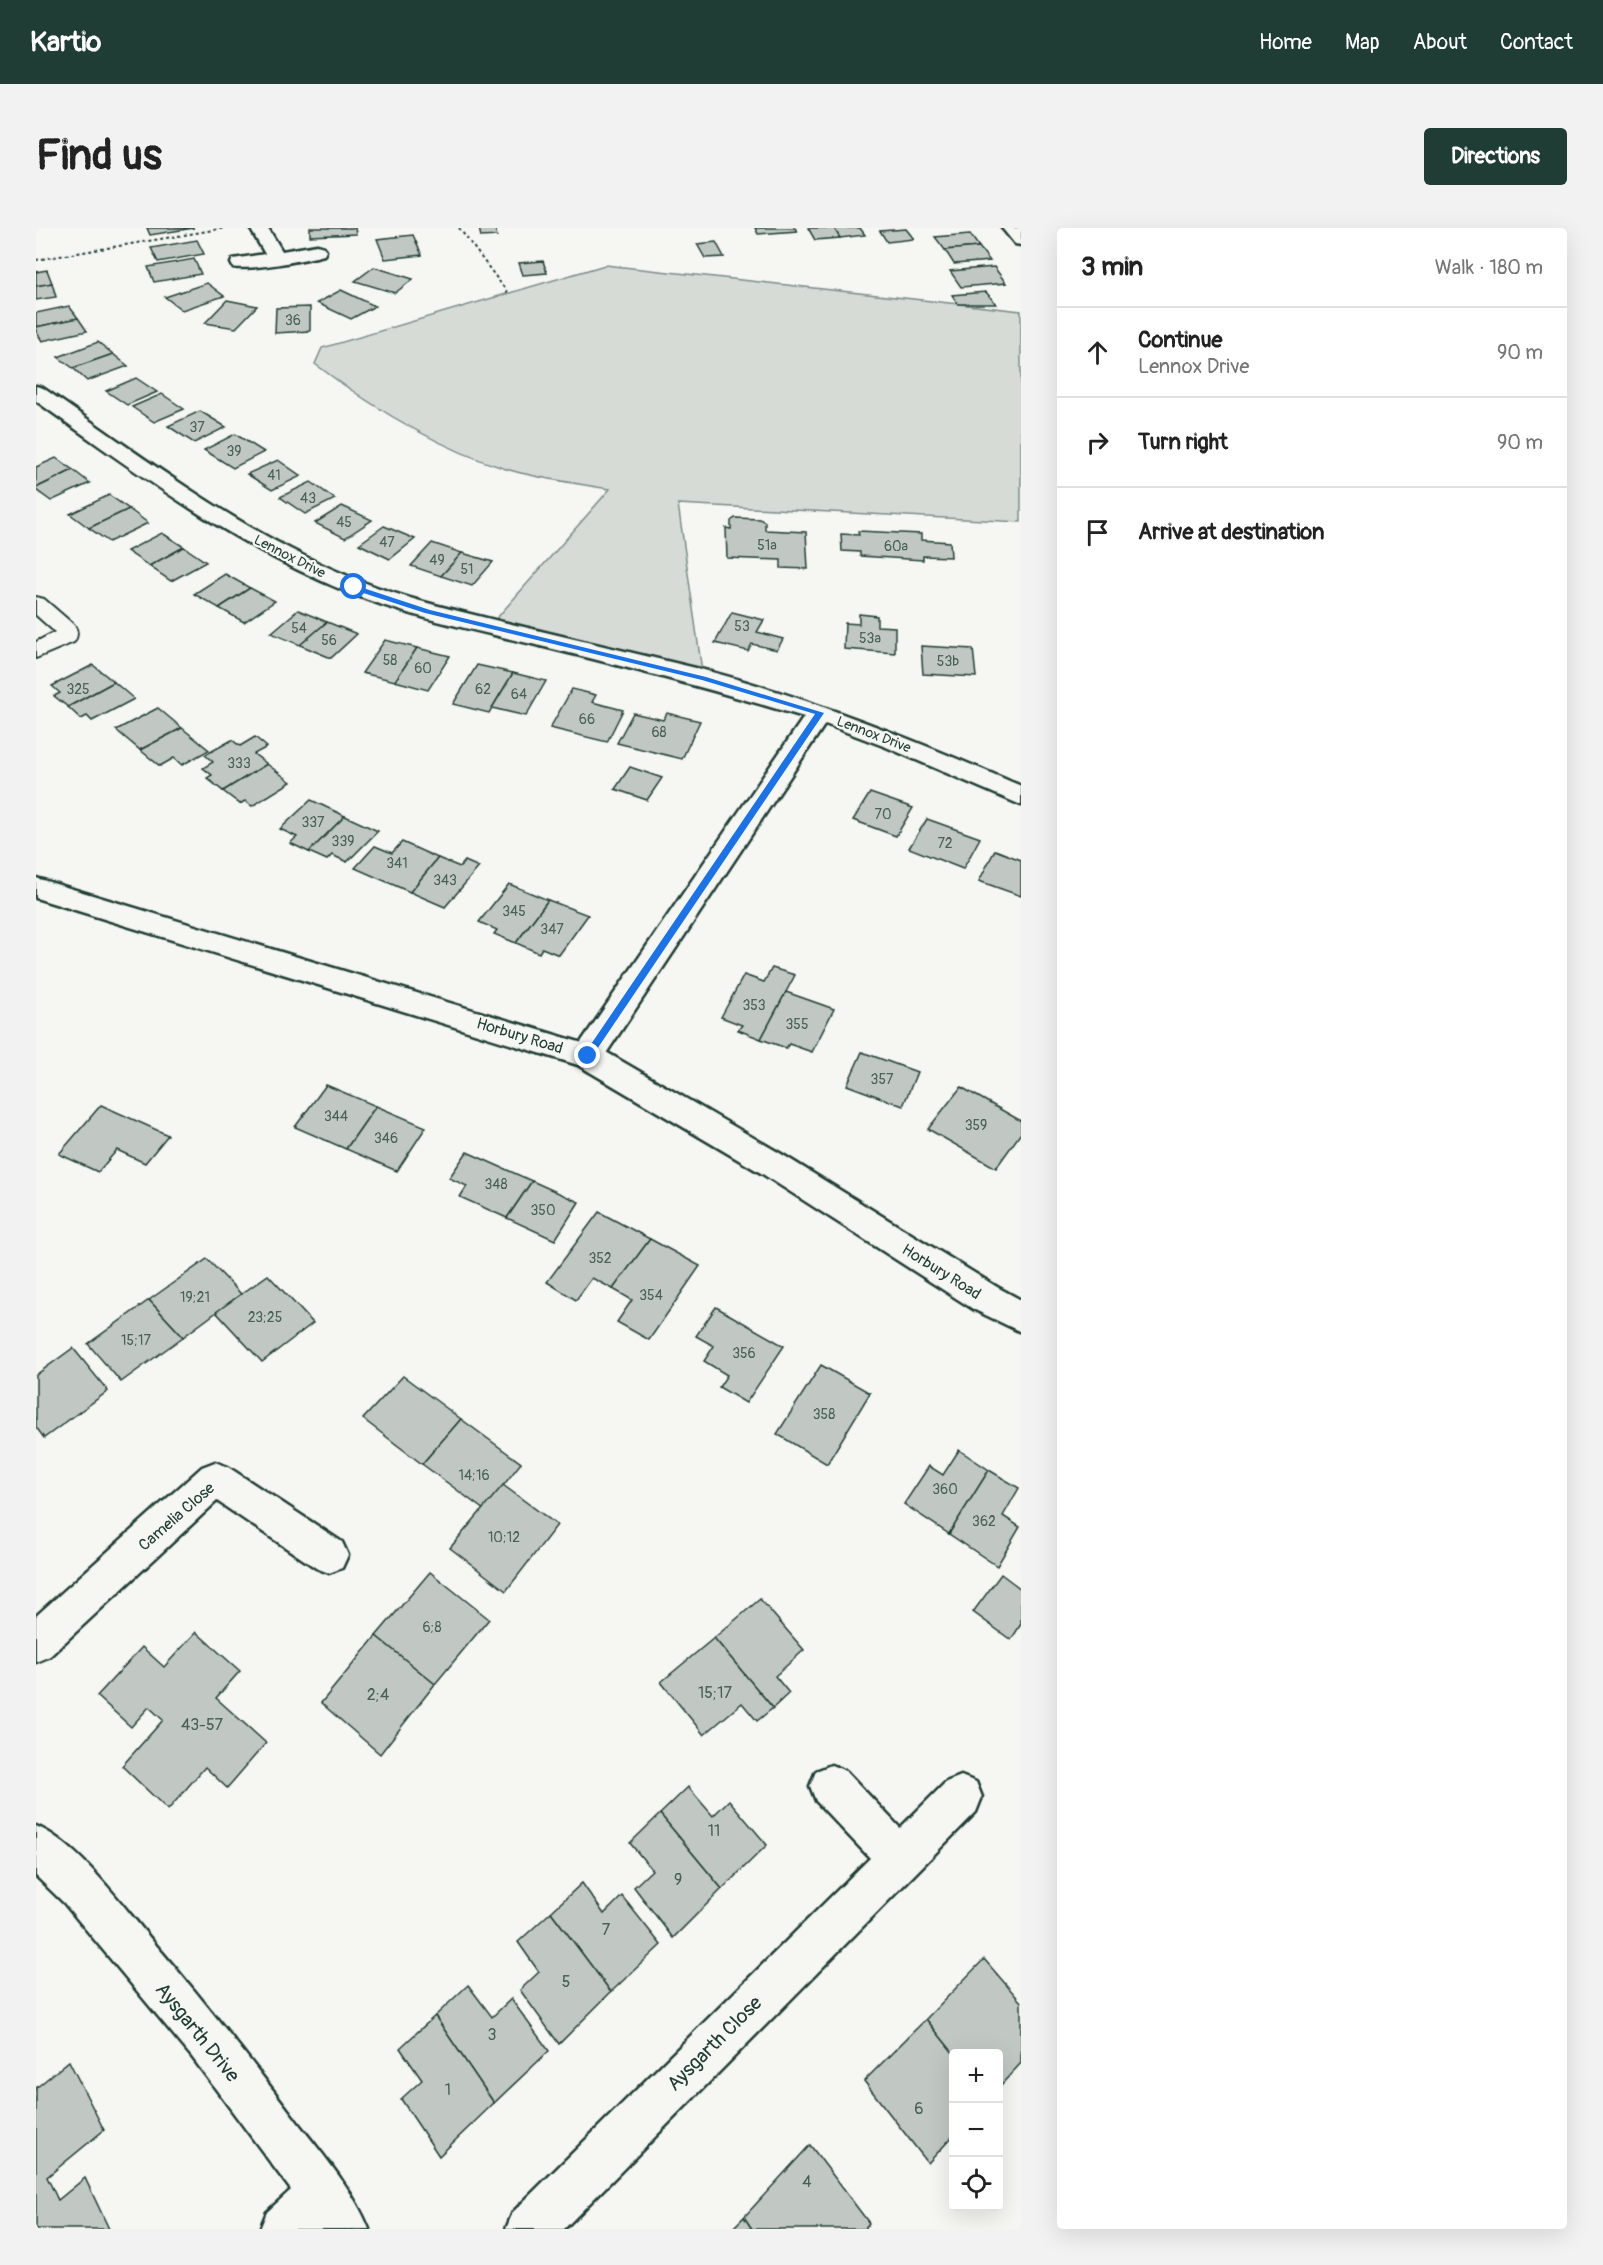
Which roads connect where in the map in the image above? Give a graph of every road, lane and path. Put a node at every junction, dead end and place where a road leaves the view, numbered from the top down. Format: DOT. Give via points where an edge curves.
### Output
graph roads {
  1 [pos="225,228"];
  2 [pos="259,228"];
  3 [pos="459,228"];
  4 [pos="1011,228"];
  5 [pos="1021,240"];
  6 [pos="317,251"];
  7 [pos="277,258"];
  8 [pos="36,260"];
  9 [pos="240,263"];
  10 [pos="508,293"];
  11 [pos="36,392"];
  12 [pos="36,604"];
  13 [pos="36,651"];
  14 [pos="820,713"];
  15 [pos="1021,796"];
  16 [pos="36,888"];
  17 [pos="588,1056"];
  18 [pos="1021,1317"];
  19 [pos="329,1556"];
  20 [pos="36,1642"];
  21 [pos="831,1786"];
  22 [pos="961,1797"];
  23 [pos="36,1847"];
  24 [pos="899,1857"];
  25 [pos="334,2211"];
  26 [pos="284,2229"];
  27 [pos="530,2229"];
  1 -- 8 [label="path"];
  2 -- 7 [label="main road"];
  3 -- 10 [label="path"];
  4 -- 5 [label="main road"];
  6 -- 7 [label="main road"];
  7 -- 9 [label="main road"];
  11 -- 14 [label="main road, Lennox Drive" via="219,519 354,587 428,612 704,678"];
  12 -- 13 [label="lane" via="66,630 66,637"];
  14 -- 15 [label="main road, Lennox Drive"];
  14 -- 17 [label="main road"];
  16 -- 17 [label="main road, Horbury Road"];
  17 -- 18 [label="main road, Horbury Road"];
  19 -- 20 [label="main road, Camelia Close" via="214,1479"];
  21 -- 24 [label="main road"];
  22 -- 24 [label="main road, Aysgarth Close"];
  23 -- 25 [label="main road, Aysgarth Drive" via="79,1888 208,2041"];
  24 -- 27 [label="main road, Aysgarth Close"];
  25 -- 26 [label="main road"];
}
